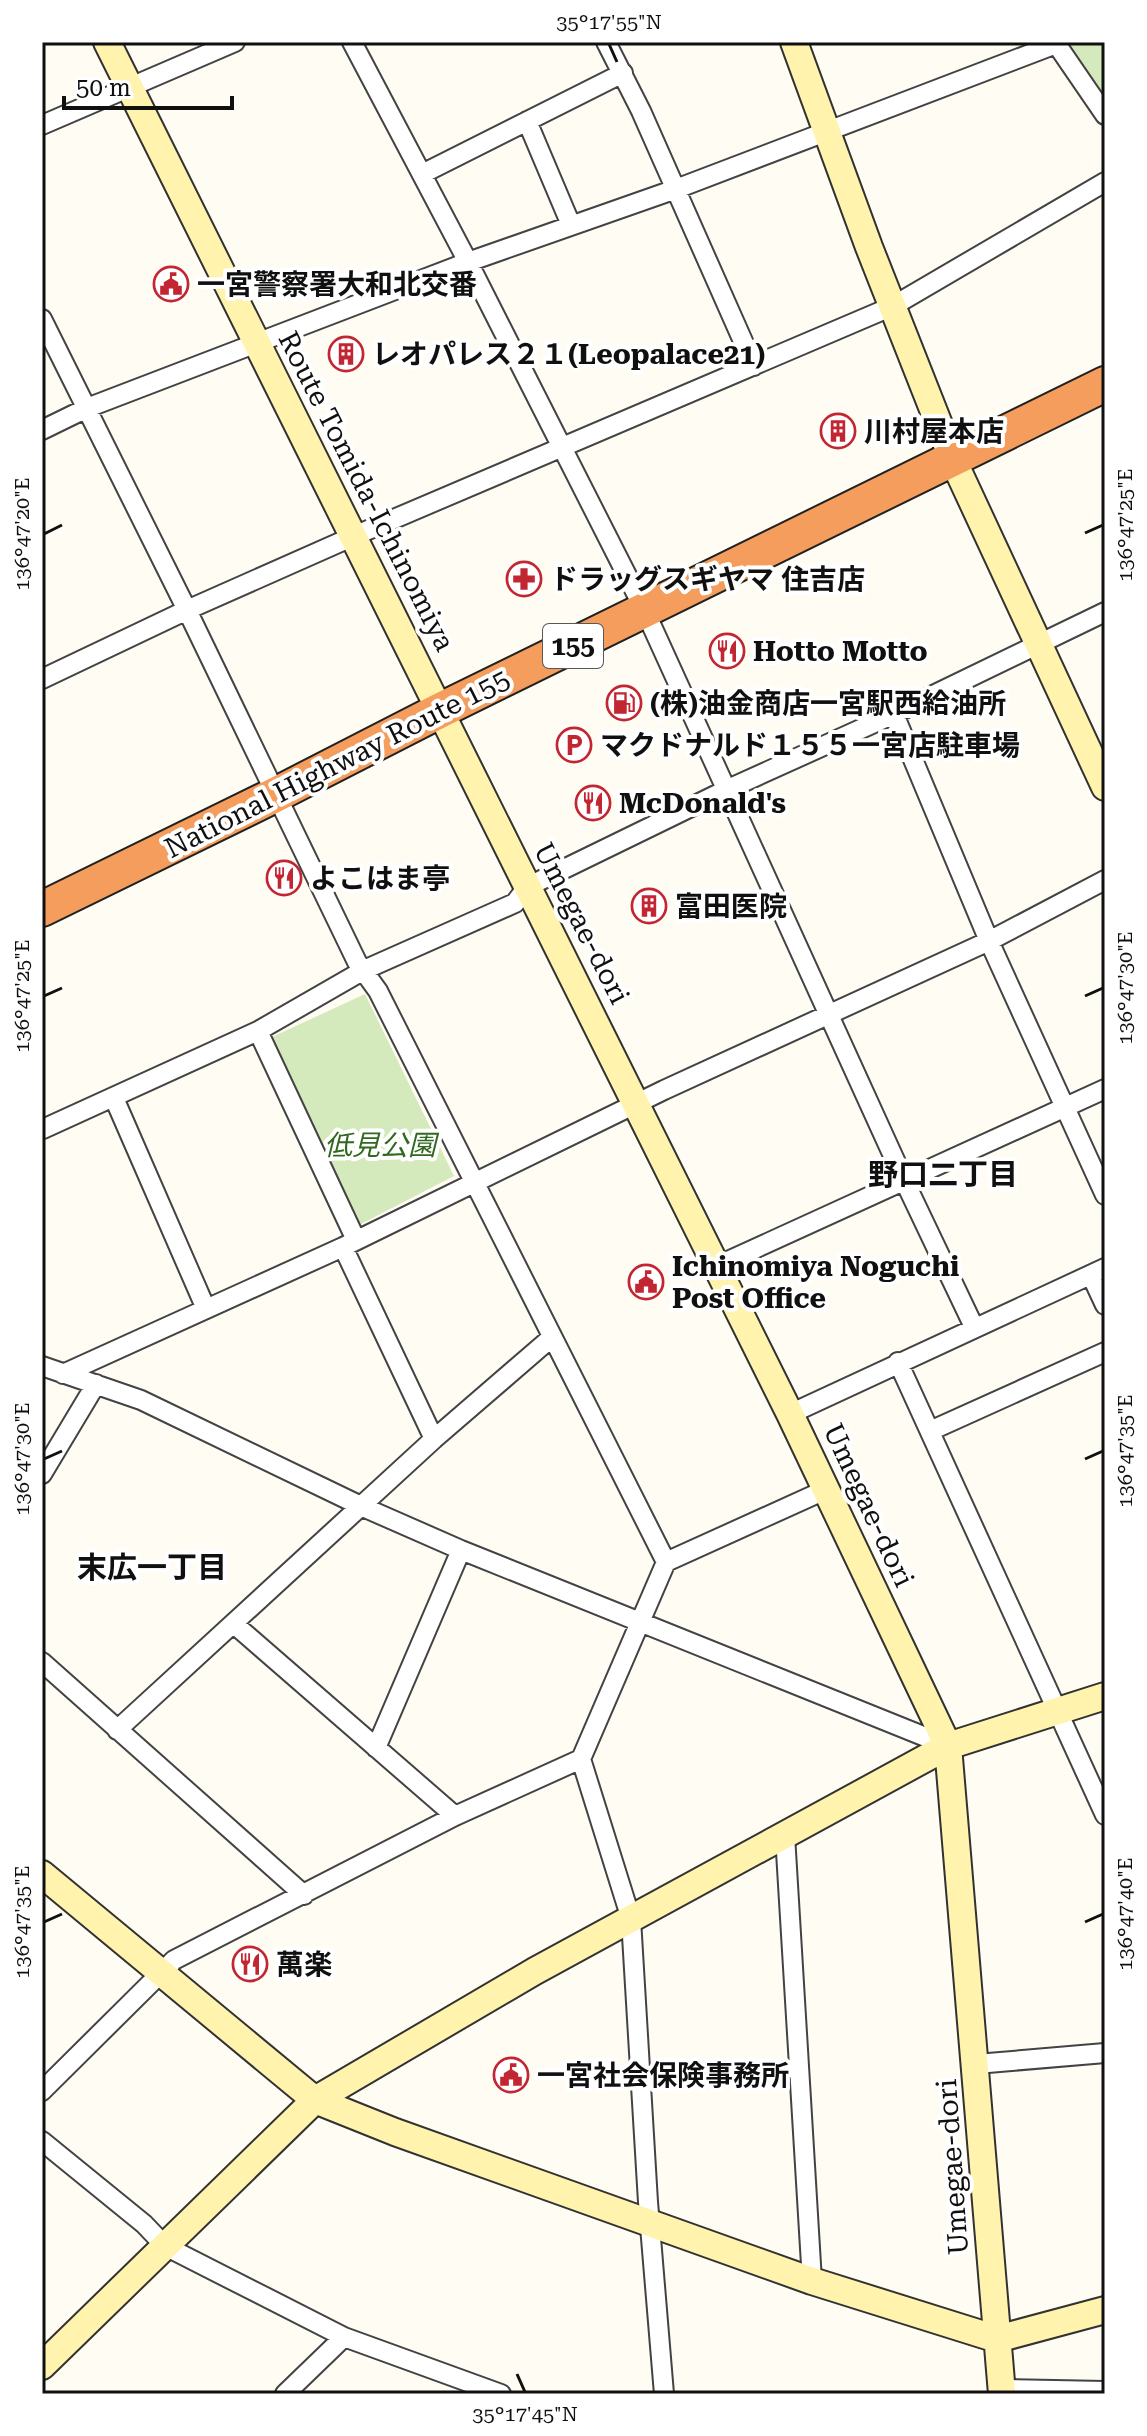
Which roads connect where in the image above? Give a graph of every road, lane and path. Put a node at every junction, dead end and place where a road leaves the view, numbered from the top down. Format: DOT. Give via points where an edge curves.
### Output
graph roads {
  1 [pos="107,42"];
  2 [pos="235,42"];
  3 [pos="352,42"];
  4 [pos="606,42"];
  5 [pos="794,42"];
  6 [pos="1056,43"];
  7 [pos="623,73"];
  8 [pos="130,87"];
  9 [pos="1105,115"];
  10 [pos="527,121"];
  11 [pos="42,125"];
  12 [pos="826,130"];
  13 [pos="422,174"];
  14 [pos="1105,182"];
  15 [pos="676,189"];
  16 [pos="571,225"];
  17 [pos="468,262"];
  18 [pos="893,306"];
  19 [pos="42,319"];
  20 [pos="257,344"];
  21 [pos="754,366"];
  22 [pos="1105,384"];
  23 [pos="87,408"];
  24 [pos="42,430"];
  25 [pos="562,447"];
  26 [pos="953,460"];
  27 [pos="354,536"];
  28 [pos="187,610"];
  29 [pos="645,611"];
  30 [pos="1105,612"];
  31 [pos="1039,644"];
  32 [pos="42,679"];
  33 [pos="441,710"];
  34 [pos="894,714"];
  35 [pos="1105,787"];
  36 [pos="726,790"];
  37 [pos="277,794"];
  38 [pos="1105,880"];
  39 [pos="527,887"];
  40 [pos="42,909"];
  41 [pos="989,941"];
  42 [pos="364,970"];
  43 [pos="830,1014"];
  44 [pos="258,1031"];
  45 [pos="1105,1089"];
  46 [pos="114,1098"];
  47 [pos="636,1104"];
  48 [pos="1065,1108"];
  49 [pos="42,1130"];
  50 [pos="904,1180"];
  51 [pos="473,1183"];
  52 [pos="1105,1195"];
  53 [pos="349,1243"];
  54 [pos="717,1266"];
  55 [pos="1098,1271"];
  56 [pos="1105,1305"];
  57 [pos="206,1309"];
  58 [pos="974,1327"];
  59 [pos="551,1338"];
  60 [pos="1105,1352"];
  61 [pos="898,1362"];
  62 [pos="42,1366"];
  63 [pos="63,1374"];
  64 [pos="96,1384"];
  65 [pos="790,1414"];
  66 [pos="930,1431"];
  67 [pos="434,1439"];
  68 [pos="42,1474"];
  69 [pos="825,1490"];
  70 [pos="363,1507"];
  71 [pos="461,1550"];
  72 [pos="666,1562"];
  73 [pos="640,1622"];
  74 [pos="234,1624"];
  75 [pos="42,1662"];
  76 [pos="1105,1696"];
  77 [pos="1057,1711"];
  78 [pos="117,1730"];
  79 [pos="948,1746"];
  80 [pos="376,1748"];
  81 [pos="581,1759"];
  82 [pos="1105,1815"];
  83 [pos="455,1816"];
  84 [pos="785,1835"];
  85 [pos="42,1874"];
  86 [pos="304,1895"];
  87 [pos="631,1919"];
  88 [pos="159,1973"];
  89 [pos="1105,2053"];
  90 [pos="976,2064"];
  91 [pos="42,2091"];
  92 [pos="315,2100"];
  93 [pos="42,2141"];
  94 [pos="649,2224"];
  95 [pos="165,2246"];
  96 [pos="812,2281"];
  97 [pos="1105,2310"];
  98 [pos="344,2337"];
  99 [pos="997,2339"];
  100 [pos="42,2366"];
  101 [pos="1105,2391"];
  102 [pos="1001,2392"];
  103 [pos="285,2394"];
  104 [pos="501,2394"];
  105 [pos="664,2394"];
  1 -- 8 [label="street, Route Tomida-Ichinomiya"];
  2 -- 8 [label="street"];
  3 -- 13 [label="street"];
  4 -- 7 [label="street"];
  5 -- 12 [label="street"];
  6 -- 9 [label="street"];
  6 -- 12 [label="street"];
  7 -- 10 [label="street"];
  7 -- 15 [label="street"];
  8 -- 11 [label="street"];
  8 -- 20 [label="street, Route Tomida-Ichinomiya"];
  10 -- 13 [label="street"];
  10 -- 16 [label="street"];
  12 -- 15 [label="street"];
  12 -- 18 [label="street"];
  13 -- 17 [label="street"];
  14 -- 18 [label="street"];
  15 -- 16 [label="street"];
  15 -- 21 [label="street"];
  16 -- 17 [label="street"];
  17 -- 20 [label="street"];
  17 -- 25 [label="street"];
  18 -- 21 [label="street"];
  18 -- 26 [label="street"];
  19 -- 23 [label="street"];
  20 -- 23 [label="street"];
  20 -- 27 [label="street, Route Tomida-Ichinomiya"];
  21 -- 25 [label="street"];
  22 -- 26 [label="highway, National Highway Route 155 / 155"];
  23 -- 24 [label="street"];
  23 -- 28 [label="street"];
  25 -- 27 [label="street"];
  25 -- 29 [label="street"];
  26 -- 29 [label="highway, National Highway Route 155 / 155"];
  26 -- 31 [label="street"];
  27 -- 28 [label="street"];
  27 -- 33 [label="street, Route Tomida-Ichinomiya"];
  28 -- 32 [label="street"];
  28 -- 37 [label="street"];
  29 -- 33 [label="highway, National Highway Route 155 / 155"];
  29 -- 36 [label="street"];
  30 -- 31 [label="street"];
  31 -- 34 [label="street"];
  31 -- 35 [label="street"];
  33 -- 37 [label="highway, National Highway Route 155 / 155"];
  33 -- 39 [label="street, Umegae-dori"];
  34 -- 36 [label="street"];
  34 -- 41 [label="street"];
  36 -- 39 [label="street"];
  36 -- 43 [label="street"];
  37 -- 40 [label="highway, National Highway Route 155 / 155"];
  37 -- 42 [label="street"];
  38 -- 41 [label="street"];
  39 -- 42 [label="street" via="515,903"];
  39 -- 47 [label="street, Umegae-dori"];
  41 -- 43 [label="street"];
  41 -- 48 [label="street"];
  42 -- 44 [label="street"];
  42 -- 51 [label="street"];
  43 -- 47 [label="street"];
  43 -- 50 [label="street"];
  44 -- 46 [label="street"];
  44 -- 53 [label="street"];
  45 -- 48 [label="street"];
  46 -- 49 [label="street"];
  46 -- 57 [label="street"];
  47 -- 51 [label="street"];
  47 -- 54 [label="street, Umegae-dori"];
  48 -- 50 [label="street"];
  48 -- 52 [label="street"];
  50 -- 54 [label="street"];
  50 -- 58 [label="street"];
  51 -- 53 [label="street"];
  51 -- 59 [label="street"];
  53 -- 57 [label="street"];
  53 -- 67 [label="street"];
  54 -- 65 [label="street, Umegae-dori"];
  55 -- 56 [label="street"];
  55 -- 58 [label="street"];
  57 -- 63 [label="street"];
  58 -- 61 [label="street"];
  59 -- 67 [label="street"];
  59 -- 72 [label="street"];
  60 -- 66 [label="street"];
  61 -- 65 [label="street"];
  61 -- 66 [label="street"];
  62 -- 63 [label="street"];
  63 -- 64 [label="street"];
  64 -- 68 [label="street"];
  64 -- 70 [label="street" via="141,1400"];
  65 -- 69 [label="street, Umegae-dori"];
  66 -- 77 [label="street"];
  67 -- 70 [label="street"];
  69 -- 72 [label="street"];
  69 -- 79 [label="street, Umegae-dori"];
  70 -- 71 [label="street"];
  70 -- 74 [label="street"];
  71 -- 73 [label="street"];
  71 -- 80 [label="street"];
  72 -- 73 [label="street"];
  73 -- 79 [label="street"];
  73 -- 81 [label="street"];
  74 -- 78 [label="street"];
  74 -- 80 [label="street"];
  75 -- 78 [label="street"];
  76 -- 77 [label="street"];
  77 -- 79 [label="street"];
  77 -- 82 [label="street"];
  78 -- 86 [label="street"];
  79 -- 84 [label="street"];
  79 -- 90 [label="street, Umegae-dori"];
  80 -- 83 [label="street"];
  81 -- 83 [label="street"];
  81 -- 87 [label="street"];
  83 -- 86 [label="street"];
  84 -- 87 [label="street"];
  84 -- 96 [label="street"];
  85 -- 88 [label="street"];
  86 -- 88 [label="street" via="174,1960"];
  87 -- 92 [label="street"];
  87 -- 94 [label="street"];
  88 -- 91 [label="street"];
  88 -- 92 [label="street"];
  89 -- 90 [label="street"];
  90 -- 99 [label="street, Umegae-dori"];
  92 -- 94 [label="street"];
  92 -- 95 [label="street"];
  93 -- 95 [label="street"];
  94 -- 96 [label="street"];
  94 -- 105 [label="street"];
  95 -- 98 [label="street"];
  95 -- 100 [label="street"];
  96 -- 99 [label="street"];
  97 -- 99 [label="street"];
  98 -- 103 [label="street"];
  98 -- 104 [label="street"];
  99 -- 102 [label="street, Umegae-dori"];
  101 -- 102 [label="street"];
}
